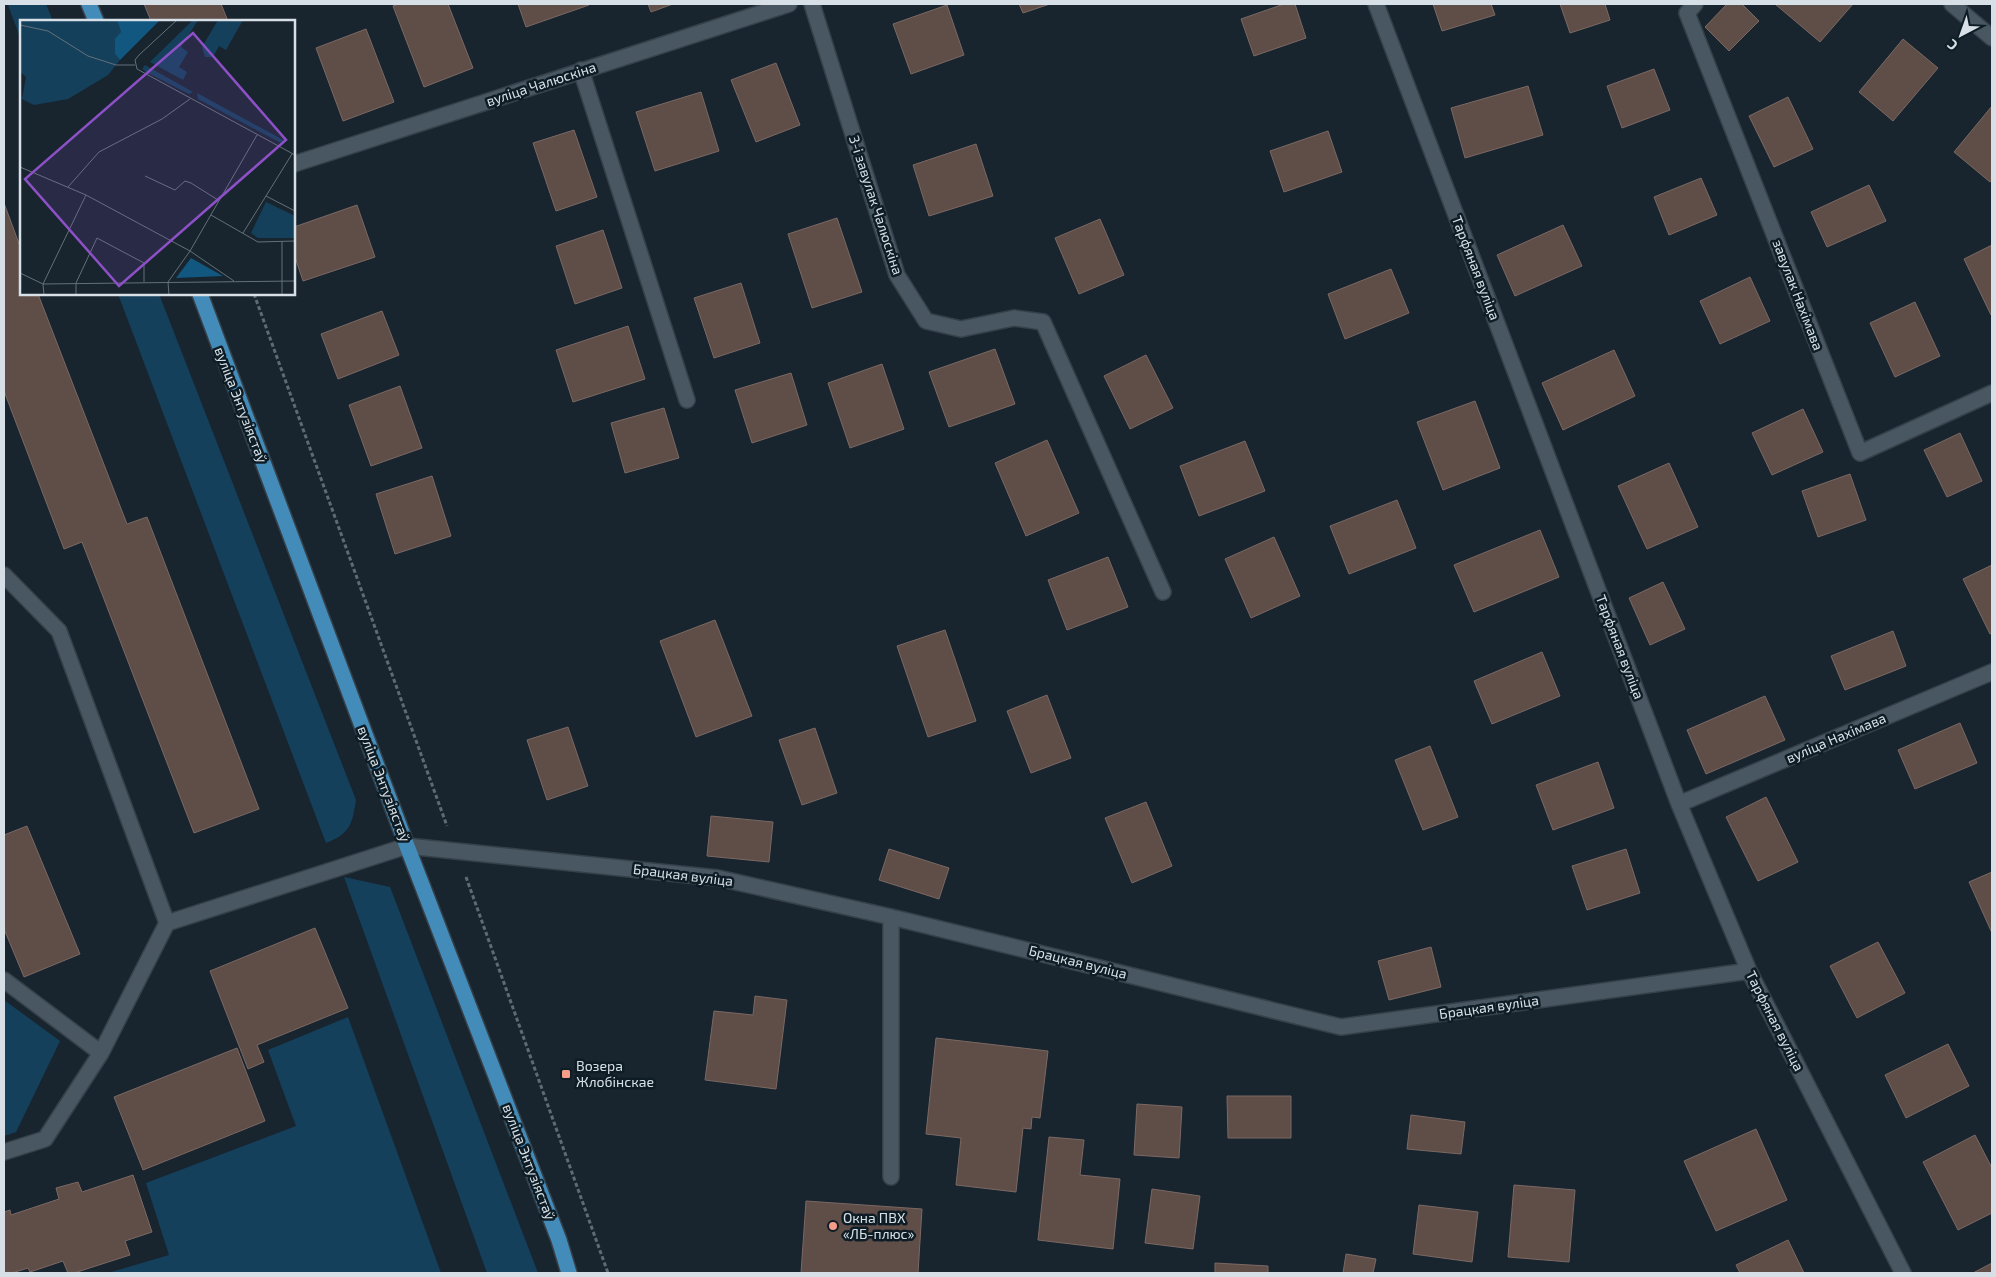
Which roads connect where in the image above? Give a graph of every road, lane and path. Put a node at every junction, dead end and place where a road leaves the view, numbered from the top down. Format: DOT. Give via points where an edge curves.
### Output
graph roads {
  1 [pos="89,4"];
  2 [pos="789,4"];
  3 [pos="812,4"];
  4 [pos="1376,4"];
  5 [pos="1695,4"];
  6 [pos="1952,4"];
  7 [pos="96,20"];
  8 [pos="1992,38"];
  9 [pos="581,70"];
  10 [pos="295,164"];
  11 [pos="200,295"];
  12 [pos="254,295"];
  13 [pos="1992,393"];
  14 [pos="686,400"];
  15 [pos="4,575"];
  16 [pos="1163,592"];
  17 [pos="1992,672"];
  18 [pos="1679,804"];
  19 [pos="407,846"];
  20 [pos="457,852"];
  21 [pos="891,917"];
  22 [pos="167,923"];
  23 [pos="1749,971"];
  24 [pos="4,980"];
  25 [pos="101,1053"];
  26 [pos="4,1152"];
  27 [pos="891,1176"];
  28 [pos="569,1273"];
  29 [pos="608,1273"];
  30 [pos="1903,1273"];
  1 -- 7 [label="main road"];
  2 -- 9 [label="street, вуліца Чалюскіна"];
  3 -- 16 [label="street, 3-і завулак Чалюскіна" via="897,275 926,322 961,329 1014,318 1044,322"];
  4 -- 18 [label="street, Тарфяная вуліца"];
  5 -- 13 [label="street, завулак Нахімава" via="1687,13 1860,453"];
  6 -- 8 [label="street"];
  9 -- 10 [label="street, вуліца Чалюскіна"];
  9 -- 14 [label="street"];
  11 -- 19 [label="main road, вуліца Энтузіястаў"];
  12 -- 20 [label="path"];
  15 -- 22 [label="street" via="59,631"];
  17 -- 18 [label="street, вуліца Нахімава"];
  18 -- 23 [label="street, Тарфяная вуліца"];
  19 -- 20 [label="street, Брацкая вуліца"];
  19 -- 22 [label="street"];
  19 -- 28 [label="main road, вуліца Энтузіястаў"];
  20 -- 21 [label="street, Брацкая вуліца" via="718,878"];
  20 -- 29 [label="path"];
  21 -- 23 [label="street, Брацкая вуліца" via="1341,1027"];
  21 -- 27 [label="street"];
  22 -- 25 [label="street"];
  23 -- 30 [label="street, Тарфяная вуліца"];
  24 -- 25 [label="street"];
  25 -- 26 [label="street" via="45,1139"];
}
